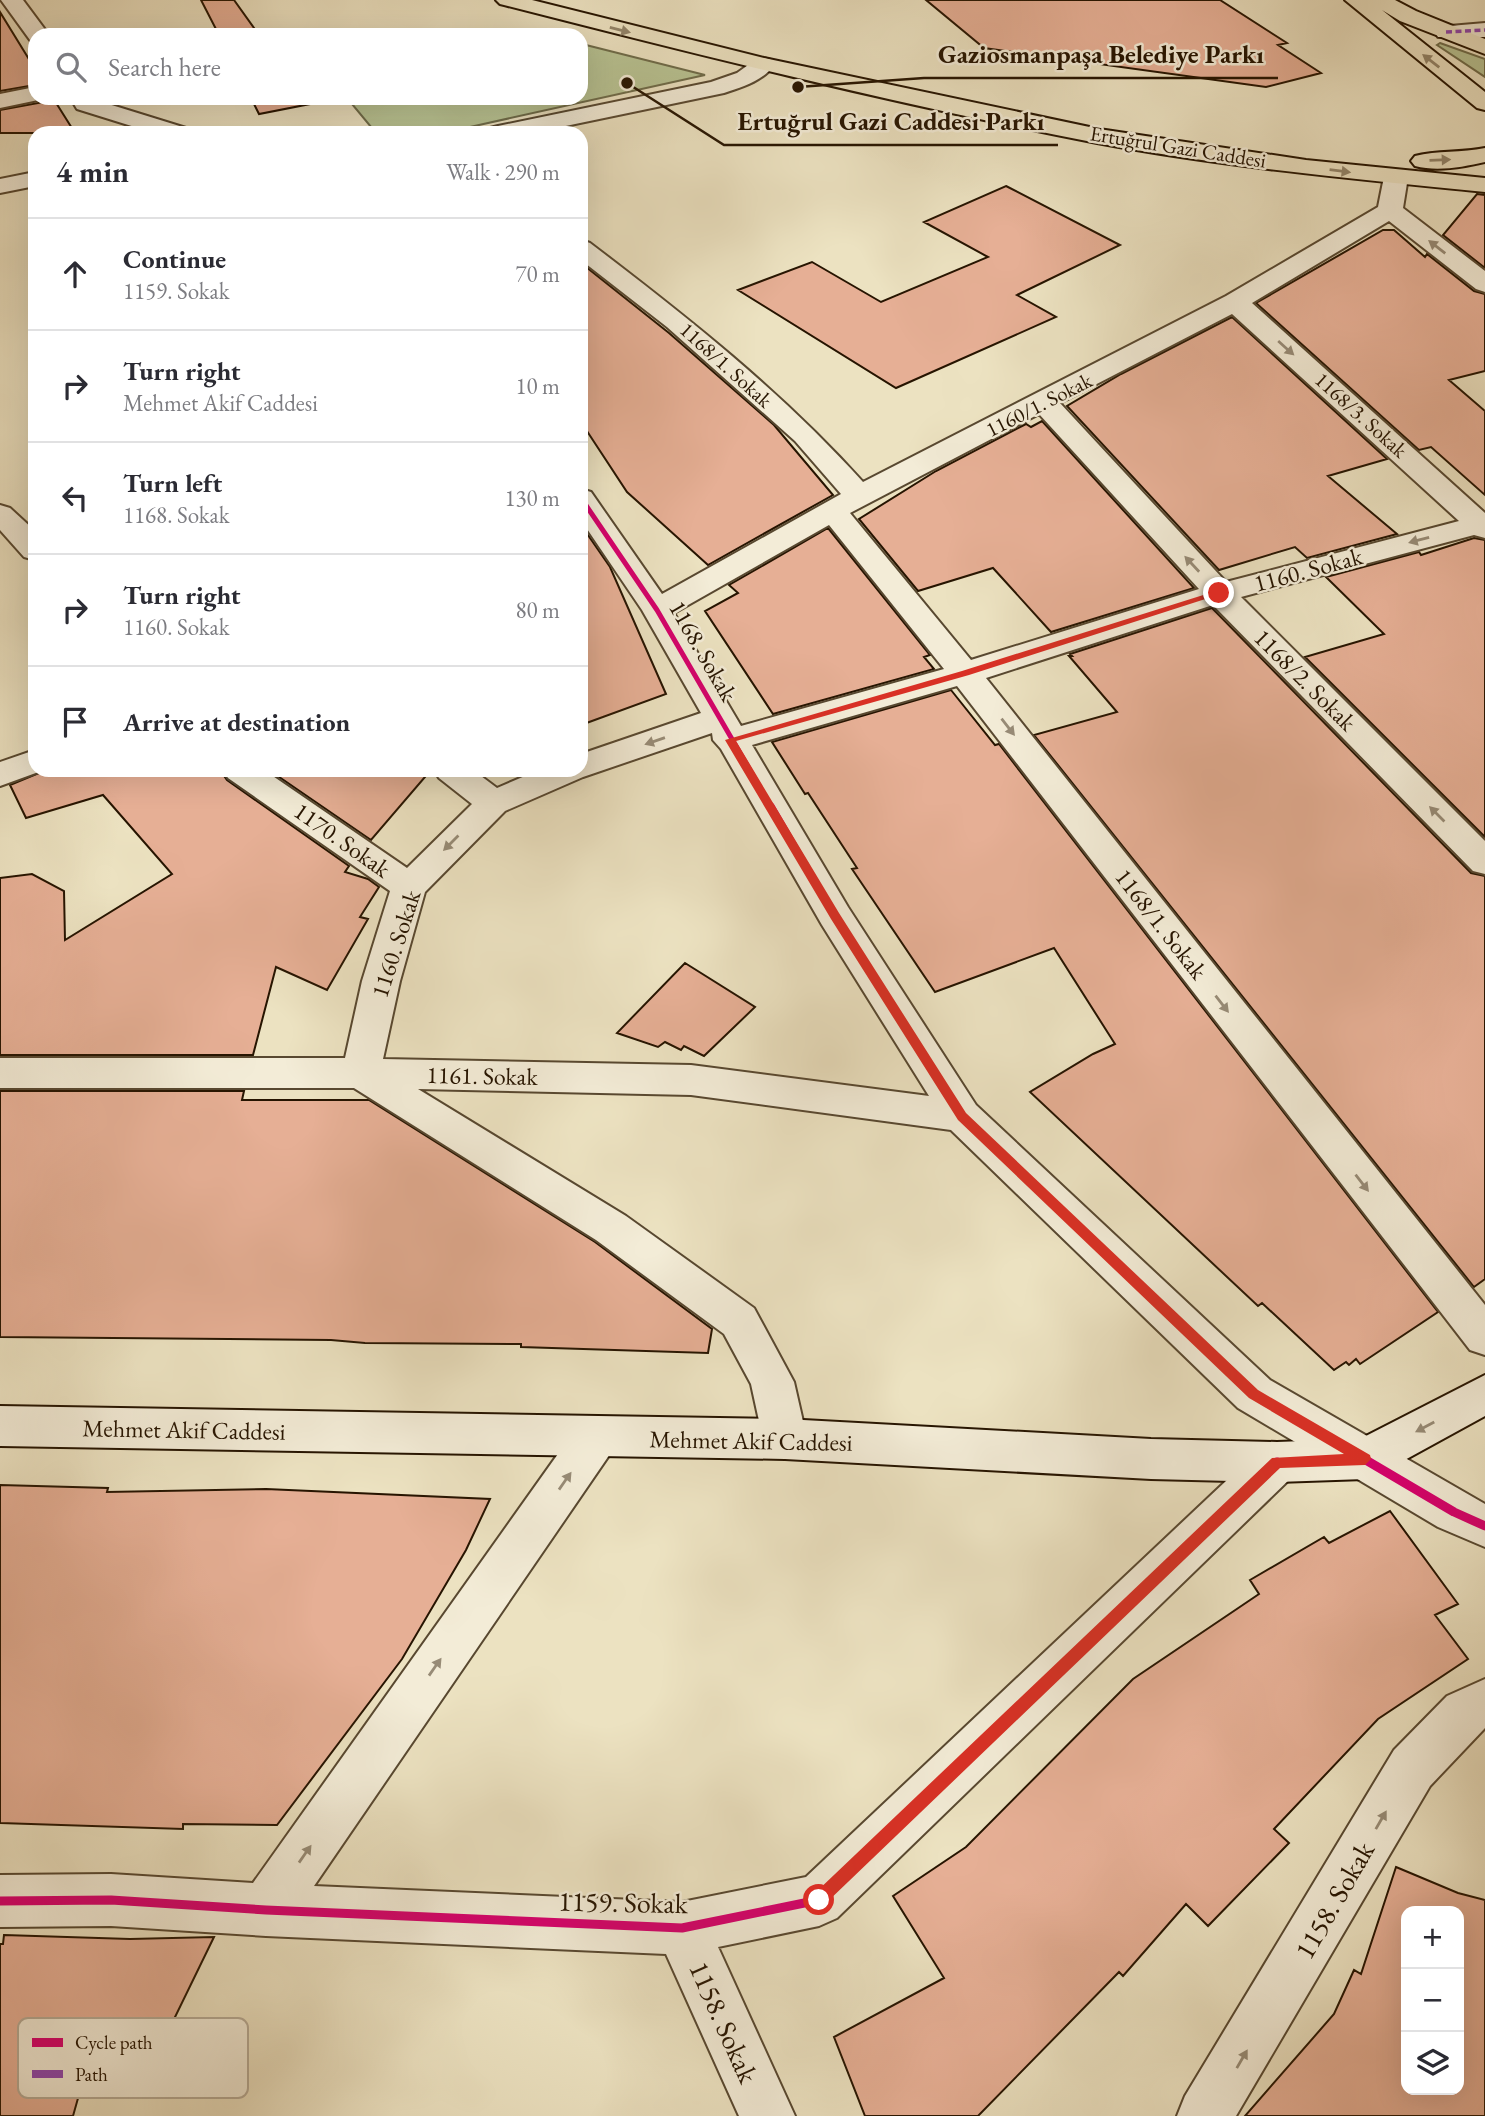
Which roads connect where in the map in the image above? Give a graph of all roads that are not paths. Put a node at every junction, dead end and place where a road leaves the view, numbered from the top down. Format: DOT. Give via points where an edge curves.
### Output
graph roads {
  1 [pos="12,0"];
  2 [pos="507,0"];
  3 [pos="1356,0"];
  4 [pos="1379,0"];
  5 [pos="1485,30"];
  6 [pos="27,31"];
  7 [pos="1446,32"];
  8 [pos="1485,47"];
  9 [pos="763,65"];
  10 [pos="28,95"];
  11 [pos="0,101"];
  12 [pos="1485,103"];
  13 [pos="86,105"];
  14 [pos="96,105"];
  15 [pos="96,126"];
  16 [pos="157,126"];
  17 [pos="532,126"];
  18 [pos="1055,126"];
  19 [pos="1485,155"];
  20 [pos="1396,177"];
  21 [pos="28,180"];
  22 [pos="1485,185"];
  23 [pos="0,186"];
  24 [pos="1390,210"];
  25 [pos="588,253"];
  26 [pos="1485,285"];
  27 [pos="1235,302"];
  28 [pos="1044,403"];
  29 [pos="847,505"];
  30 [pos="588,508"];
  31 [pos="0,514"];
  32 [pos="1483,525"];
  33 [pos="28,542"];
  34 [pos="1219,593"];
  35 [pos="657,610"];
  36 [pos="966,673"];
  37 [pos="725,729"];
  38 [pos="28,764"];
  39 [pos="588,764"];
  40 [pos="0,775"];
  41 [pos="250,777"];
  42 [pos="460,777"];
  43 [pos="554,777"];
  44 [pos="493,803"];
  45 [pos="1485,862"];
  46 [pos="409,887"];
  47 [pos="0,1073"];
  48 [pos="361,1073"];
  49 [pos="962,1116"];
  50 [pos="1485,1337"];
  51 [pos="1485,1394"];
  52 [pos="0,1426"];
  53 [pos="596,1437"];
  54 [pos="785,1439"];
  55 [pos="1365,1459"];
  56 [pos="1277,1462"];
  57 [pos="1485,1526"];
  58 [pos="1485,1703"];
  59 [pos="0,1901"];
  60 [pos="266,1910"];
  61 [pos="682,1928"];
  62 [pos="767,2116"];
  63 [pos="1205,2116"];
  1 -- 6 [label="street"];
  2 -- 9 [label="main road, Ertuğrul Gazi Caddesi, one-way"];
  12 -- 3 [label="main road, one-way"];
  4 -- 7 [label="main road"];
  5 -- 7 [label="street"];
  7 -- 8 [label="main road"];
  9 -- 17 [label="street" via="745,78 716,88"];
  9 -- 18 [label="main road, Ertuğrul Gazi Caddesi"];
  10 -- 11 [label="street"];
  13 -- 15 [label="street"];
  14 -- 16 [label="street"];
  18 -- 19 [label="main road, one-way" via="1115,127 1420,161"];
  18 -- 20 [label="main road, Ertuğrul Gazi Caddesi, one-way" via="1150,145"];
  20 -- 22 [label="main road, Ertuğrul Gazi Caddesi"];
  20 -- 24 [label="street"];
  21 -- 23 [label="street"];
  26 -- 24 [label="street, one-way"];
  24 -- 27 [label="street, 1160/1. Sokak"];
  25 -- 29 [label="street, 1168/1. Sokak" via="676,321 805,435"];
  27 -- 28 [label="street, 1160/1. Sokak"];
  27 -- 32 [label="street, 1168/3. Sokak, one-way"];
  28 -- 29 [label="street, 1160/1. Sokak"];
  34 -- 28 [label="street, 1168/2. Sokak, one-way"];
  29 -- 35 [label="street, 1160/1. Sokak"];
  29 -- 36 [label="street, 1168/1. Sokak"];
  30 -- 35 [label="street, 1168. Sokak"];
  31 -- 33 [label="street"];
  32 -- 34 [label="street, 1160. Sokak, one-way"];
  34 -- 36 [label="street, 1160. Sokak"];
  45 -- 34 [label="street, 1168/2. Sokak, one-way"];
  35 -- 37 [label="street, 1168. Sokak"];
  36 -- 37 [label="street, 1160. Sokak"];
  36 -- 50 [label="street, 1168/1. Sokak, one-way"];
  37 -- 39 [label="street, 1160. Sokak, one-way"];
  37 -- 49 [label="street, 1168. Sokak" via="835,916"];
  38 -- 40 [label="street"];
  41 -- 46 [label="street, 1170. Sokak"];
  42 -- 44 [label="street"];
  43 -- 44 [label="street, 1160. Sokak"];
  44 -- 46 [label="street, 1160. Sokak, one-way"];
  46 -- 48 [label="street, 1160. Sokak"];
  47 -- 48 [label="street, 1161. Sokak"];
  48 -- 49 [label="street, 1161. Sokak" via="691,1080"];
  48 -- 54 [label="street" via="611,1228 739,1321 772,1381"];
  49 -- 55 [label="street, 1168. Sokak" via="1254,1394"];
  51 -- 55 [label="street, Mehmet Akif Caddesi, one-way"];
  52 -- 53 [label="street, Mehmet Akif Caddesi"];
  53 -- 54 [label="street, Mehmet Akif Caddesi"];
  60 -- 53 [label="street, one-way"];
  54 -- 56 [label="street, Mehmet Akif Caddesi"];
  55 -- 56 [label="street, Mehmet Akif Caddesi"];
  55 -- 57 [label="street, 1168. Sokak"];
  56 -- 61 [label="street, 1159. Sokak" via="819,1900"];
  63 -- 58 [label="street, 1158. Sokak, one-way" via="1412,1768 1464,1713"];
  59 -- 60 [label="street, 1159. Sokak" via="111,1900"];
  60 -- 61 [label="street, 1159. Sokak"];
  61 -- 62 [label="street, 1158. Sokak"];
}
